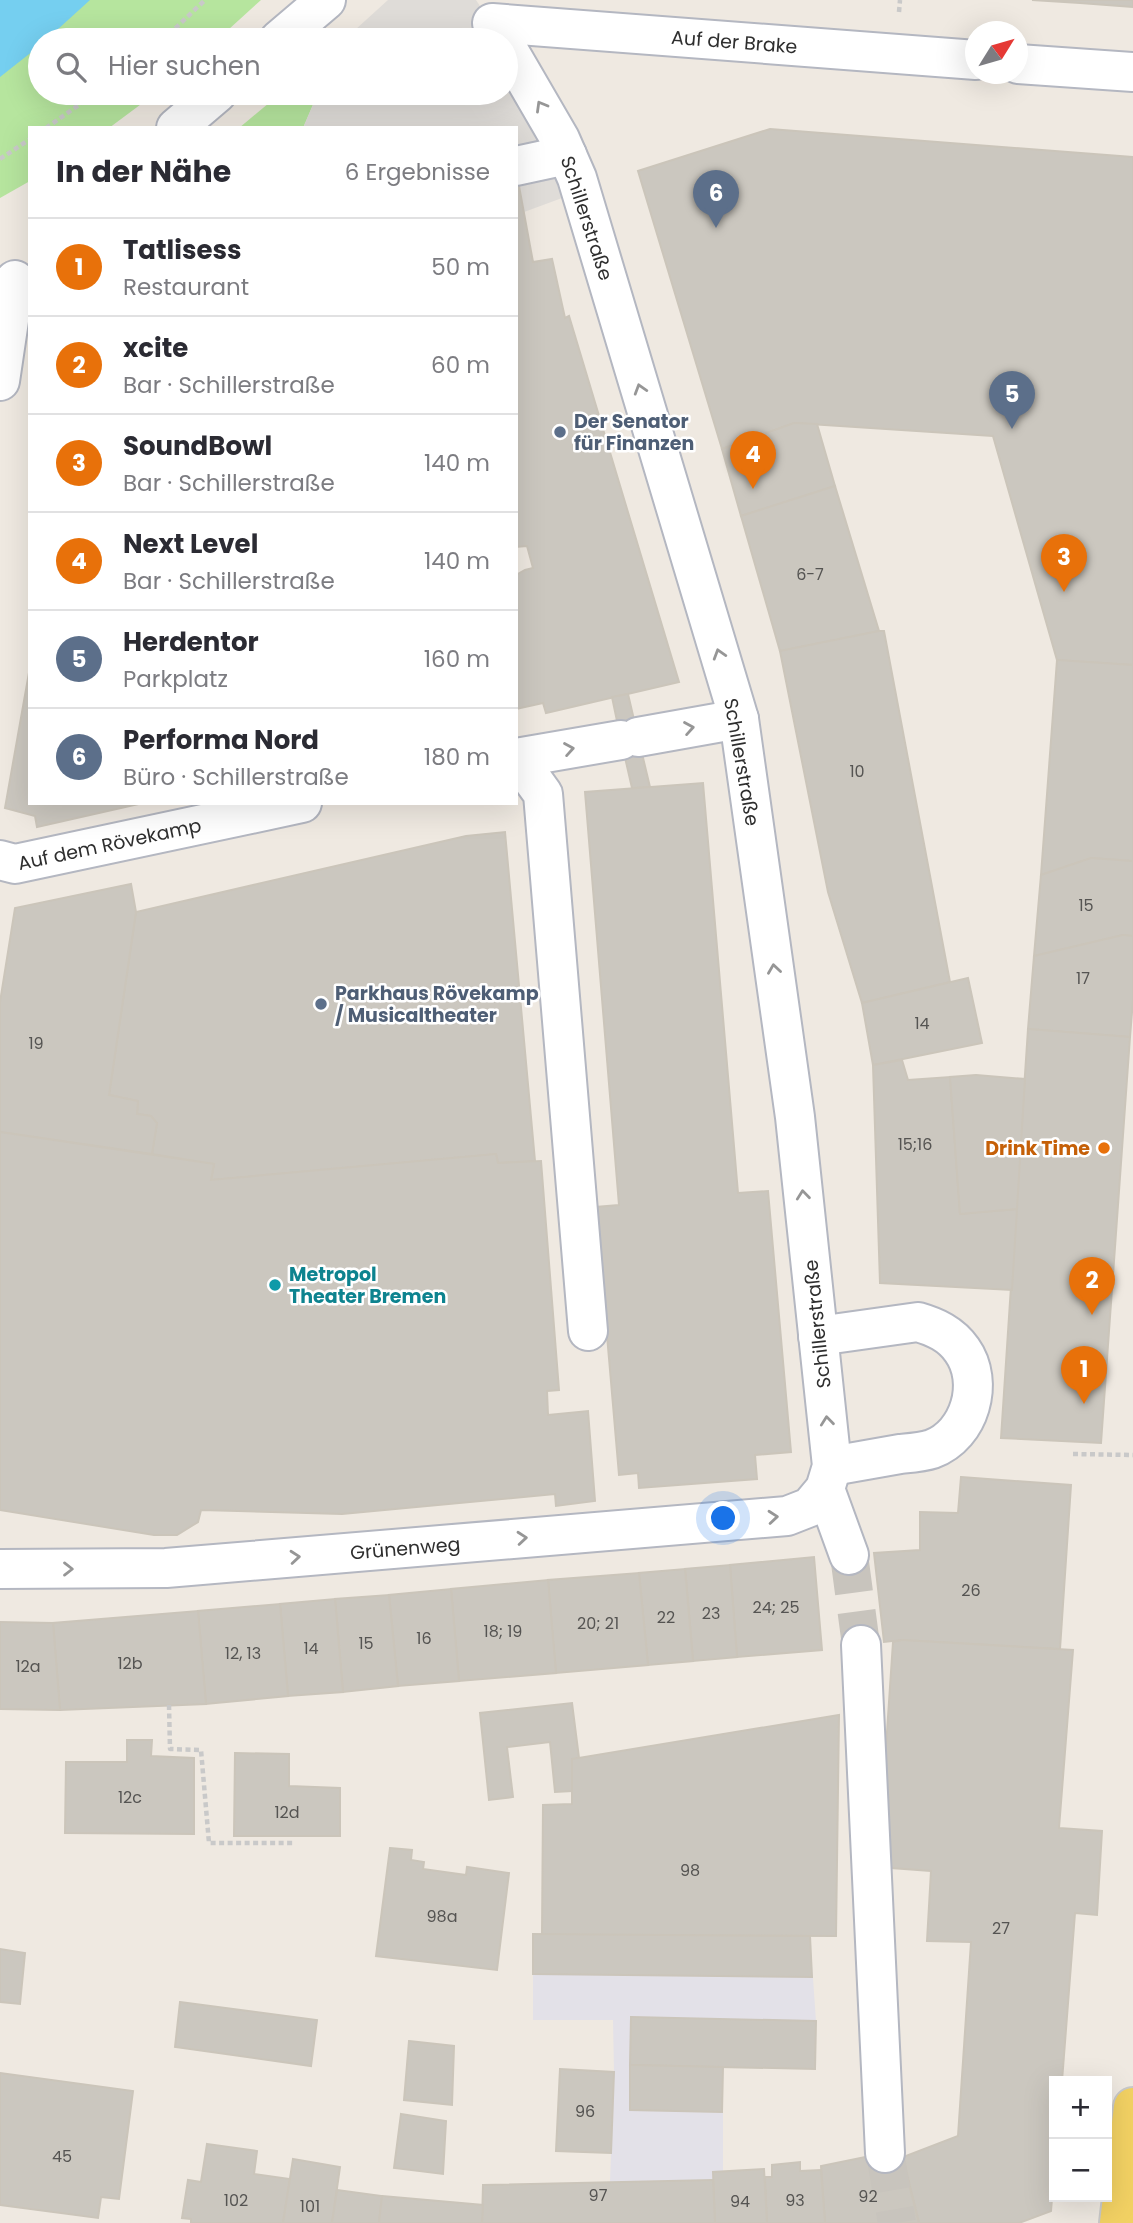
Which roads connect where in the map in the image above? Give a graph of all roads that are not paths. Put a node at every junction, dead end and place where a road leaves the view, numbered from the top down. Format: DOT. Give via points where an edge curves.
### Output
graph roads {
  1 [pos="326,0"];
  2 [pos="293,28"];
  3 [pos="518,29"];
  4 [pos="965,59"];
  5 [pos="1028,65"];
  6 [pos="518,68"];
  7 [pos="1133,72"];
  8 [pos="203,105"];
  9 [pos="178,126"];
  10 [pos="567,155"];
  11 [pos="518,166"];
  12 [pos="15,275"];
  13 [pos="0,381"];
  14 [pos="739,719"];
  15 [pos="518,758"];
  16 [pos="518,759"];
  17 [pos="292,805"];
  18 [pos="0,860"];
  19 [pos="588,1331"];
  20 [pos="818,1336"];
  21 [pos="822,1488"];
  22 [pos="849,1555"];
  23 [pos="0,1569"];
  24 [pos="861,1645"];
  25 [pos="1133,2107"];
  26 [pos="885,2153"];
  27 [pos="1119,2223"];
  1 -- 2 [label="street"];
  3 -- 4 [label="street, Auf der Brake"];
  5 -- 7 [label="street"];
  10 -- 6 [label="street, Schillerstraße, one-way"];
  8 -- 9 [label="street"];
  10 -- 11 [label="street"];
  14 -- 10 [label="street, Schillerstraße, one-way"];
  12 -- 13 [label="street"];
  15 -- 14 [label="street, one-way"];
  20 -- 14 [label="street, Schillerstraße, one-way" via="795,1117"];
  16 -- 19 [label="street" via="544,794"];
  17 -- 18 [label="street, Auf dem Rövekamp" via="15,863"];
  21 -- 20 [label="street, Schillerstraße, one-way"];
  20 -- 21 [label="street, Grünenweg" via="918,1322 933,1326 962,1350 972,1371 973,1393 962,1425 947,1440"];
  21 -- 22 [label="street, Schillerstraße"];
  23 -- 21 [label="street, Grünenweg, one-way" via="166,1568 787,1516"];
  24 -- 26 [label="street"];
  25 -- 27 [label="main road"];
}
